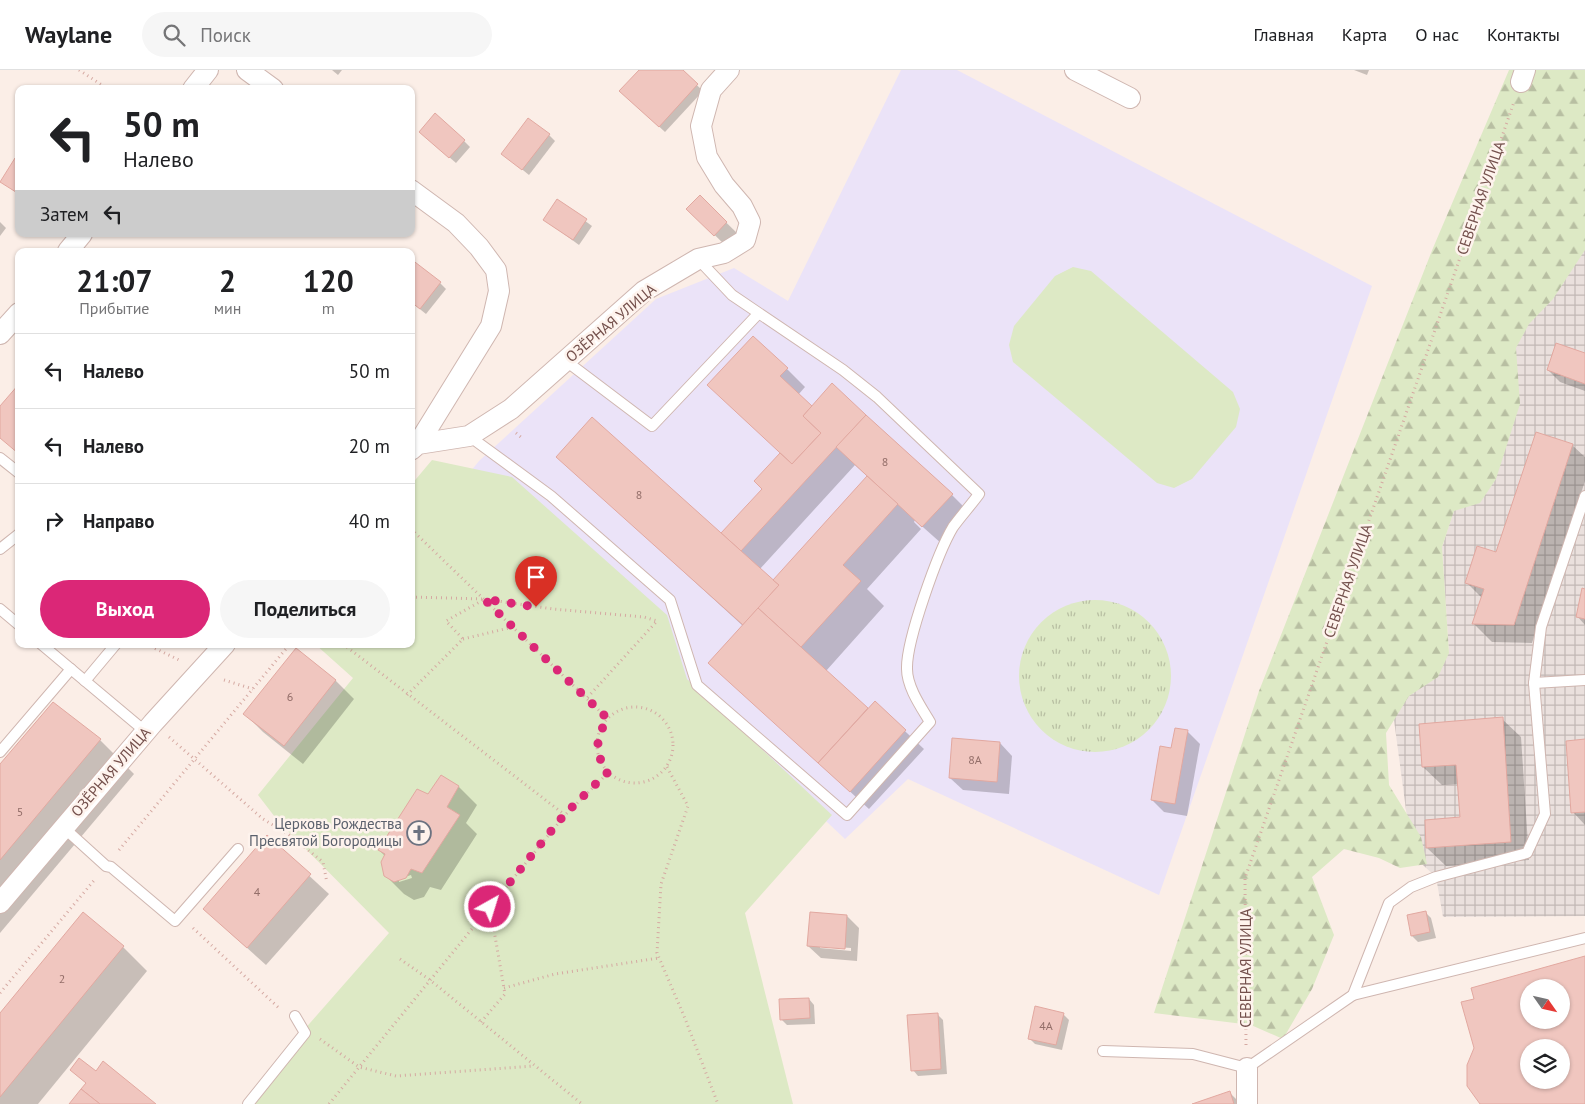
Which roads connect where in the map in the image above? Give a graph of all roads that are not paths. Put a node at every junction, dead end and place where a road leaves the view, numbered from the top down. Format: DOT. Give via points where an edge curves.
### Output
graph roads {
  1 [pos="208,70"];
  2 [pos="247,70"];
  3 [pos="729,70"];
  4 [pos="1075,70"];
  5 [pos="196,85"];
  6 [pos="268,85"];
  7 [pos="1130,98"];
  8 [pos="415,193"];
  9 [pos="80,237"];
  10 [pos="70,248"];
  11 [pos="698,259"];
  12 [pos="758,314"];
  13 [pos="15,317"];
  14 [pos="0,334"];
  15 [pos="566,360"];
  16 [pos="469,436"];
  17 [pos="415,445"];
  18 [pos="415,447"];
  19 [pos="0,458"];
  20 [pos="15,470"];
  21 [pos="1585,496"];
  22 [pos="15,537"];
  23 [pos="0,549"];
  24 [pos="0,609"];
  25 [pos="15,622"];
  26 [pos="46,648"];
  27 [pos="113,648"];
  28 [pos="222,648"];
  29 [pos="71,669"];
  30 [pos="1585,680"];
  31 [pos="85,681"];
  32 [pos="1534,682"];
  33 [pos="149,728"];
  34 [pos="0,752"];
  35 [pos="63,827"];
  36 [pos="238,849"];
  37 [pos="0,903"];
  38 [pos="1585,938"];
  39 [pos="1353,995"];
  40 [pos="295,1016"];
  41 [pos="1103,1051"];
  42 [pos="1247,1068"];
  43 [pos="248,1104"];
  44 [pos="1247,1104"];
  1 -- 5 [label="street"];
  2 -- 6 [label="street"];
  3 -- 11 [label="street, ОЗЁРНАЯ УЛИЦА" via="710,90 700,126 708,157 750,222 745,240 724,253"];
  4 -- 7 [label="street"];
  8 -- 17 [label="street, ОЗЁРНАЯ УЛИЦА" via="456,223 479,247 496,270 499,291 491,326"];
  9 -- 10 [label="street"];
  11 -- 12 [label="lane" via="732,295"];
  11 -- 15 [label="street, ОЗЁРНАЯ УЛИЦА" via="644,290"];
  12 -- 15 [label="lane" via="652,426"];
  12 -- 16 [label="lane" via="878,397 979,494 953,528 939,558 913,634 906,670 930,722 847,815 697,685 670,600 551,496"];
  13 -- 14 [label="street"];
  15 -- 16 [label="street, ОЗЁРНАЯ УЛИЦА" via="511,409"];
  16 -- 18 [label="street, ОЗЁРНАЯ УЛИЦА"];
  19 -- 20 [label="lane"];
  21 -- 32 [label="lane" via="1541,627"];
  22 -- 23 [label="lane"];
  24 -- 25 [label="lane"];
  26 -- 29 [label="lane"];
  27 -- 31 [label="lane"];
  28 -- 33 [label="street, ОЗЁРНАЯ УЛИЦА"];
  29 -- 31 [label="lane"];
  29 -- 34 [label="lane"];
  30 -- 32 [label="lane"];
  31 -- 33 [label="lane"];
  32 -- 39 [label="lane" via="1545,814 1527,853 1436,877 1411,886 1389,902"];
  33 -- 35 [label="street, ОЗЁРНАЯ УЛИЦА"];
  35 -- 36 [label="lane" via="175,921"];
  35 -- 37 [label="street, ОЗЁРНАЯ УЛИЦА"];
  38 -- 39 [label="lane"];
  39 -- 42 [label="lane"];
  40 -- 43 [label="lane" via="305,1033"];
  41 -- 42 [label="lane" via="1192,1054"];
  42 -- 44 [label="street"];
}
